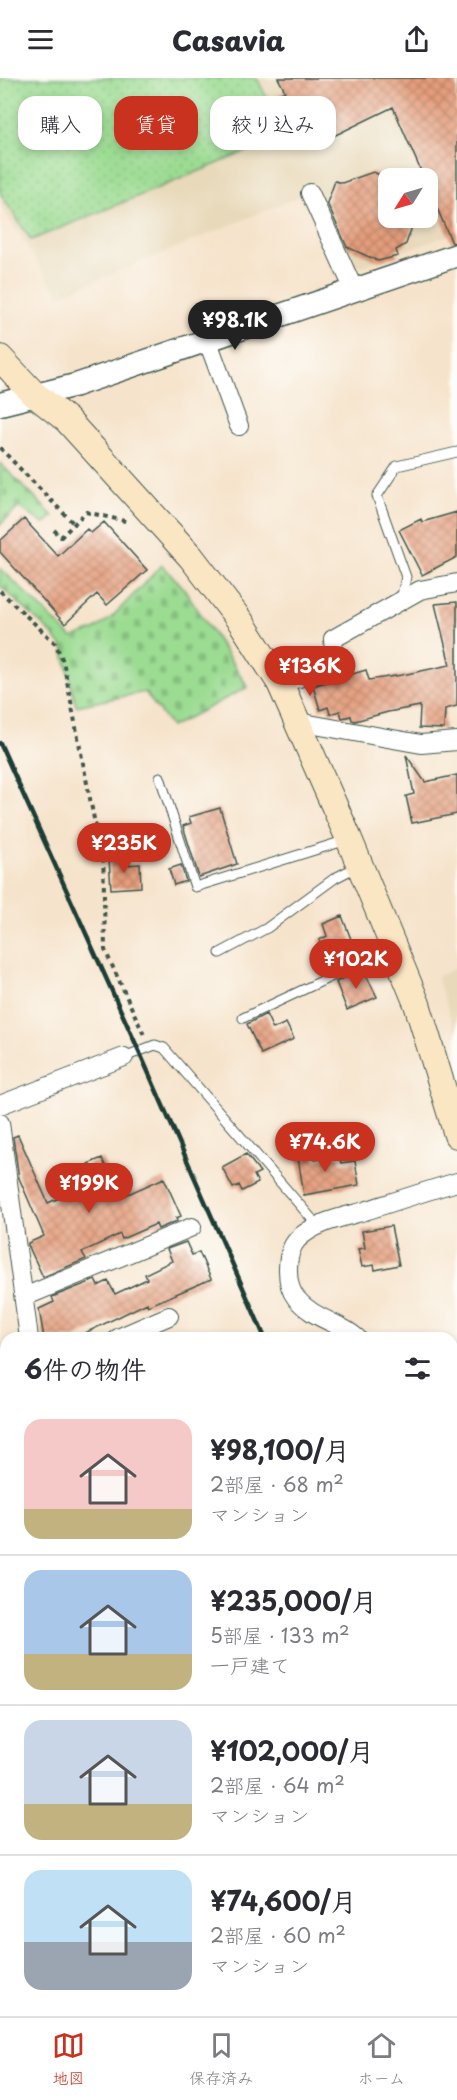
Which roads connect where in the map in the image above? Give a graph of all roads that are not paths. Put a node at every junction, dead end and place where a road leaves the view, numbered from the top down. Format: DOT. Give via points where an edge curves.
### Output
graph roads {
  1 [pos="310,193"];
  2 [pos="457,255"];
  3 [pos="354,290"];
  4 [pos="207,339"];
  5 [pos="0,358"];
  6 [pos="34,394"];
  7 [pos="0,404"];
  8 [pos="239,426"];
  9 [pos="457,452"];
  10 [pos="457,583"];
  11 [pos="401,600"];
  12 [pos="280,683"];
  13 [pos="298,723"];
  14 [pos="457,741"];
  15 [pos="160,777"];
  16 [pos="349,839"];
  17 [pos="360,865"];
  18 [pos="395,947"];
  19 [pos="220,953"];
  20 [pos="243,1018"];
  21 [pos="124,1057"];
  22 [pos="0,1105"];
  23 [pos="0,1123"];
  24 [pos="457,1135"];
  25 [pos="457,1182"];
  26 [pos="318,1226"];
  27 [pos="192,1227"];
  28 [pos="24,1296"];
  29 [pos="169,1316"];
  30 [pos="28,1332"];
  31 [pos="132,1332"];
  32 [pos="350,1332"];
  1 -- 3 [label="street"];
  2 -- 3 [label="street"];
  3 -- 4 [label="street"];
  4 -- 6 [label="street" via="76,385"];
  4 -- 8 [label="street"];
  5 -- 6 [label="main road"];
  6 -- 7 [label="street"];
  6 -- 12 [label="main road" via="67,420 191,557 241,622"];
  9 -- 11 [label="lane" via="397,466 377,496 406,577"];
  10 -- 11 [label="street" via="420,590"];
  11 -- 12 [label="street" via="333,639 335,668"];
  12 -- 13 [label="main road"];
  13 -- 14 [label="street" via="420,744"];
  13 -- 16 [label="main road"];
  15 -- 16 [label="lane" via="195,887"];
  16 -- 17 [label="main road"];
  17 -- 18 [label="main road"];
  17 -- 19 [label="lane" via="335,878 267,928"];
  18 -- 20 [label="lane"];
  18 -- 24 [label="main road" via="417,1004"];
  21 -- 22 [label="street"];
  21 -- 26 [label="lane" via="155,1045 164,1048"];
  23 -- 28 [label="street"];
  25 -- 26 [label="street"];
  26 -- 32 [label="street" via="297,1239 288,1261 288,1278 294,1296 308,1311"];
  27 -- 28 [label="street"];
  28 -- 30 [label="street"];
  29 -- 31 [label="street"];
}
